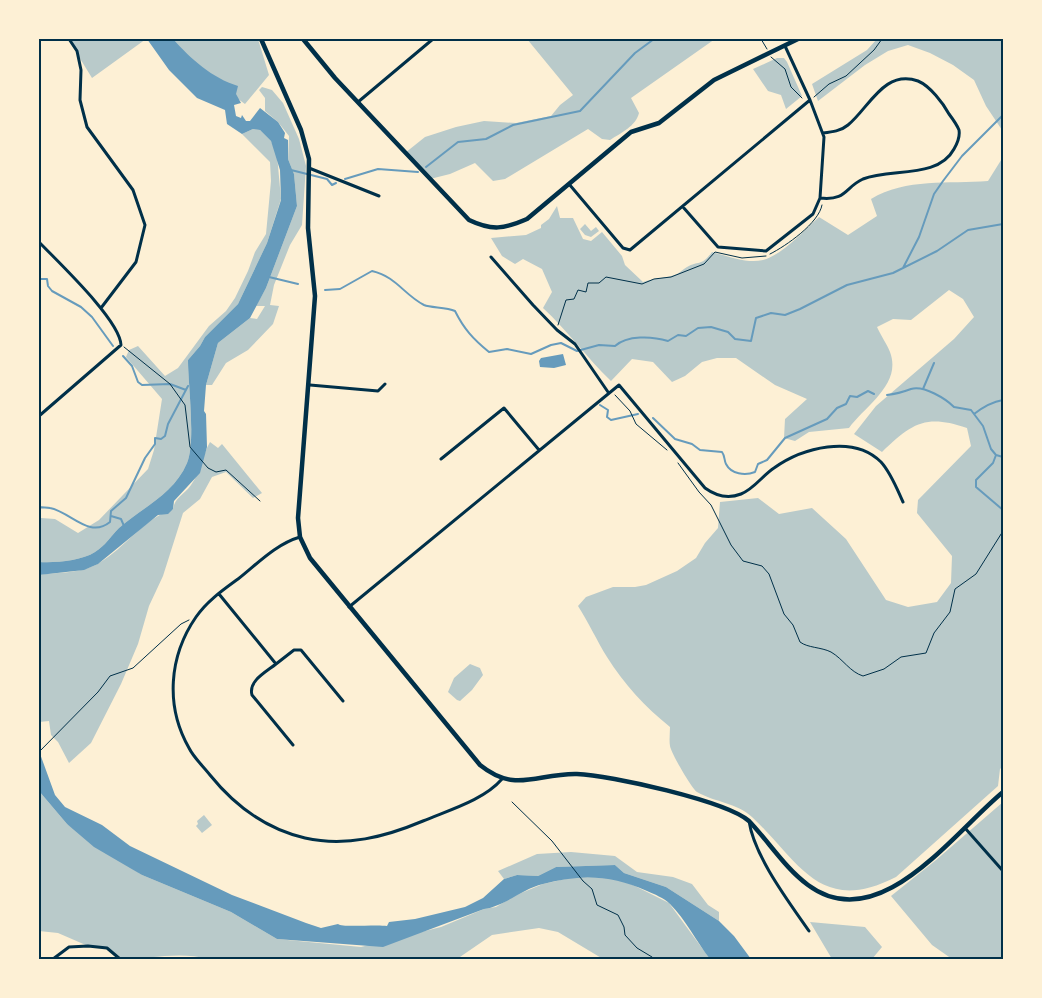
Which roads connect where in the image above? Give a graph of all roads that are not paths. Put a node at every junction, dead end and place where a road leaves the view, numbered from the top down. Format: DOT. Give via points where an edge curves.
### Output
graph roads {
  1 [pos="69,39"];
  2 [pos="261,39"];
  3 [pos="303,39"];
  4 [pos="433,39"];
  5 [pos="798,39"];
  6 [pos="785,46"];
  7 [pos="810,100"];
  8 [pos="358,102"];
  9 [pos="823,133"];
  10 [pos="309,169"];
  11 [pos="569,184"];
  12 [pos="379,196"];
  13 [pos="820,198"];
  14 [pos="683,207"];
  15 [pos="39,242"];
  16 [pos="491,257"];
  17 [pos="101,308"];
  18 [pos="385,384"];
  19 [pos="310,385"];
  20 [pos="610,391"];
  21 [pos="39,416"];
  22 [pos="538,450"];
  23 [pos="441,459"];
  24 [pos="903,502"];
  25 [pos="300,537"];
  26 [pos="218,594"];
  27 [pos="349,607"];
  28 [pos="276,664"];
  29 [pos="343,701"];
  30 [pos="293,745"];
  31 [pos="502,779"];
  32 [pos="1003,792"];
  33 [pos="749,821"];
  34 [pos="965,828"];
  35 [pos="1003,871"];
  36 [pos="809,931"];
  37 [pos="53,959"];
  38 [pos="120,959"];
  1 -- 17 [label="street" via="77,51 81,70 80,100 87,127 133,190 144,225 136,262"];
  2 -- 10 [label="street" via="301,130"];
  3 -- 8 [label="street"];
  4 -- 8 [label="street"];
  5 -- 6 [label="street"];
  6 -- 7 [label="street"];
  6 -- 11 [label="street" via="714,80 659,123 631,132"];
  7 -- 9 [label="street"];
  7 -- 14 [label="street"];
  8 -- 11 [label="street" via="469,220 484,227 512,226 527,219"];
  9 -- 13 [label="street"];
  9 -- 13 [label="street" via="847,126 886,84 902,80 917,81 928,88 947,110 959,131 950,157 931,168 862,179 846,194 831,200"];
  10 -- 12 [label="street"];
  10 -- 19 [label="street" via="308,228 315,296"];
  11 -- 14 [label="street" via="628,250"];
  13 -- 14 [label="street" via="813,214 766,251 718,247"];
  15 -- 17 [label="street"];
  16 -- 20 [label="street" via="557,330 577,347"];
  17 -- 21 [label="street" via="121,336 121,345"];
  18 -- 19 [label="street" via="378,391"];
  19 -- 25 [label="street" via="298,518"];
  20 -- 22 [label="street"];
  20 -- 24 [label="street" via="619,384 705,488 717,495 744,493 774,468 806,451 840,446 879,460"];
  22 -- 23 [label="street" via="504,408"];
  22 -- 27 [label="street"];
  25 -- 26 [label="street" via="283,544"];
  25 -- 27 [label="street" via="310,558"];
  26 -- 28 [label="street"];
  26 -- 31 [label="street" via="196,616 181,643 172,684 173,705 179,728 190,750 221,789 247,813 283,831 306,838 358,841 401,830 492,790"];
  27 -- 31 [label="street" via="471,755"];
  28 -- 29 [label="street" via="294,650 300,650"];
  28 -- 30 [label="street" via="254,683 251,690"];
  31 -- 33 [label="street" via="518,782 577,774 610,779 705,801"];
  32 -- 34 [label="street"];
  33 -- 34 [label="street" via="807,885 825,896 843,901 859,901 886,892"];
  33 -- 36 [label="street" via="751,834 776,881"];
  34 -- 35 [label="street"];
  37 -- 38 [label="street" via="69,947 88,946 107,948"];
}
